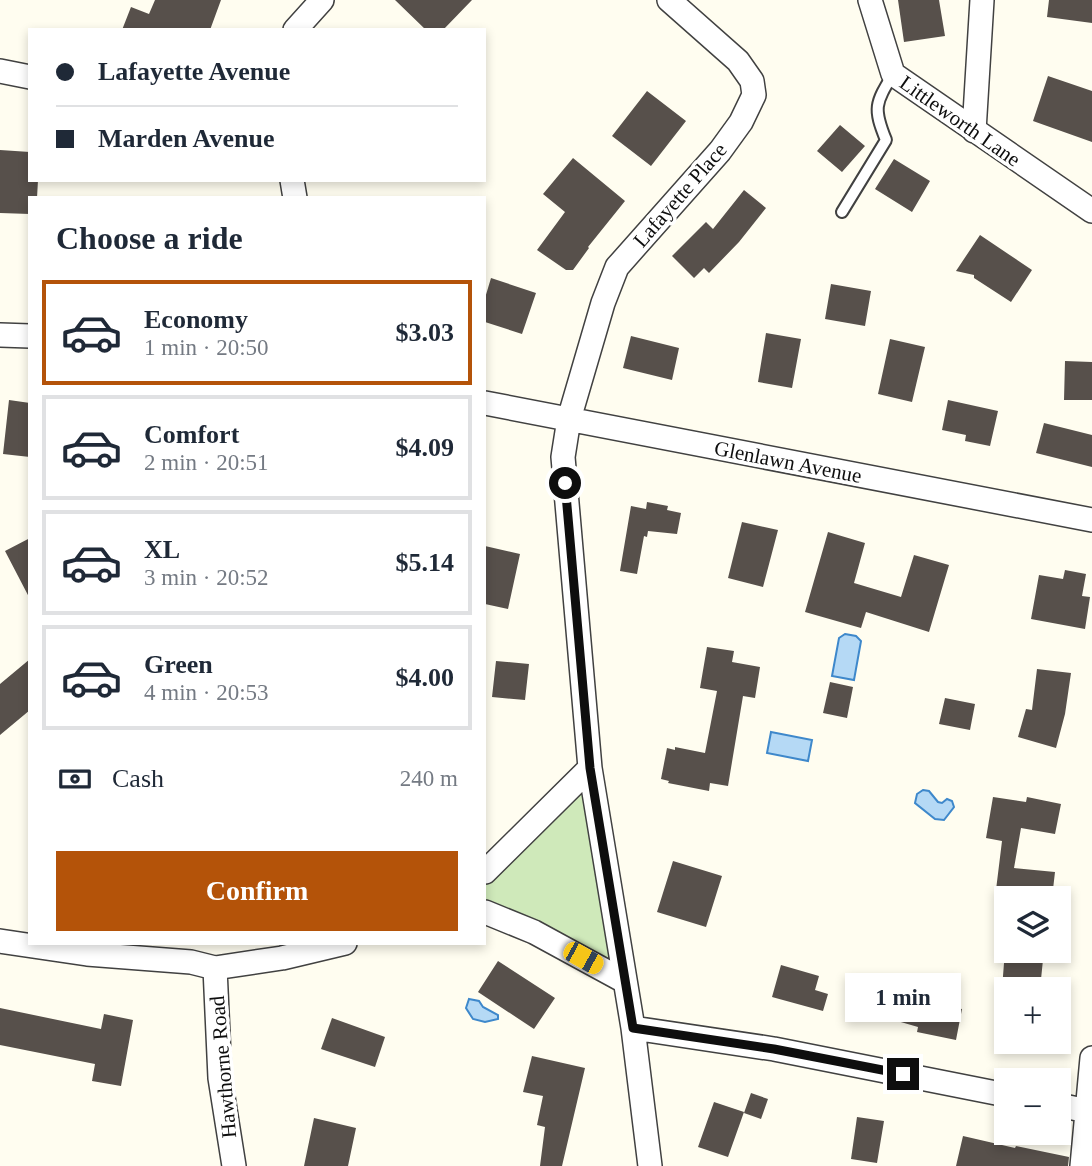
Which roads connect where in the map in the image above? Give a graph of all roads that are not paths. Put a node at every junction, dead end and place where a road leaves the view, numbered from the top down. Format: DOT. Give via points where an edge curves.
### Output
graph roads {
  1 [pos="322,0"];
  2 [pos="669,0"];
  3 [pos="870,0"];
  4 [pos="982,0"];
  5 [pos="297,28"];
  6 [pos="0,71"];
  7 [pos="893,74"];
  8 [pos="28,77"];
  9 [pos="974,131"];
  10 [pos="1092,211"];
  11 [pos="842,212"];
  12 [pos="0,335"];
  13 [pos="28,336"];
  14 [pos="486,403"];
  15 [pos="569,419"];
  16 [pos="1092,520"];
  17 [pos="590,768"];
  18 [pos="486,871"];
  19 [pos="486,912"];
  20 [pos="0,941"];
  21 [pos="337,945"];
  22 [pos="215,968"];
  23 [pos="624,981"];
  24 [pos="633,1028"];
  25 [pos="1092,1058"];
  26 [pos="994,1093"];
  27 [pos="1071,1108"];
  28 [pos="1087,1111"];
  29 [pos="233,1166"];
  30 [pos="650,1166"];
  31 [pos="1082,1166"];
  1 -- 5 [label="street"];
  2 -- 15 [label="street, Lafayette Place" via="738,61 752,81 754,95 720,151 617,267"];
  3 -- 7 [label="street, Littleworth Lane"];
  4 -- 9 [label="street"];
  6 -- 8 [label="street"];
  7 -- 9 [label="street, Littleworth Lane"];
  7 -- 11 [label="lane" via="878,97 877,117 886,141"];
  9 -- 10 [label="street, Littleworth Lane"];
  12 -- 13 [label="street"];
  14 -- 15 [label="street, Glenlawn Avenue"];
  15 -- 16 [label="street, Glenlawn Avenue"];
  15 -- 17 [label="street" via="563,457"];
  17 -- 18 [label="street"];
  17 -- 23 [label="street"];
  19 -- 23 [label="street" via="534,932"];
  20 -- 22 [label="street"];
  21 -- 22 [label="street"];
  22 -- 29 [label="street, Hawthorne Road" via="220,1078"];
  23 -- 24 [label="street"];
  24 -- 26 [label="street" via="774,1049"];
  24 -- 30 [label="street"];
  25 -- 28 [label="street"];
  27 -- 28 [label="street"];
  28 -- 31 [label="street"];
}
